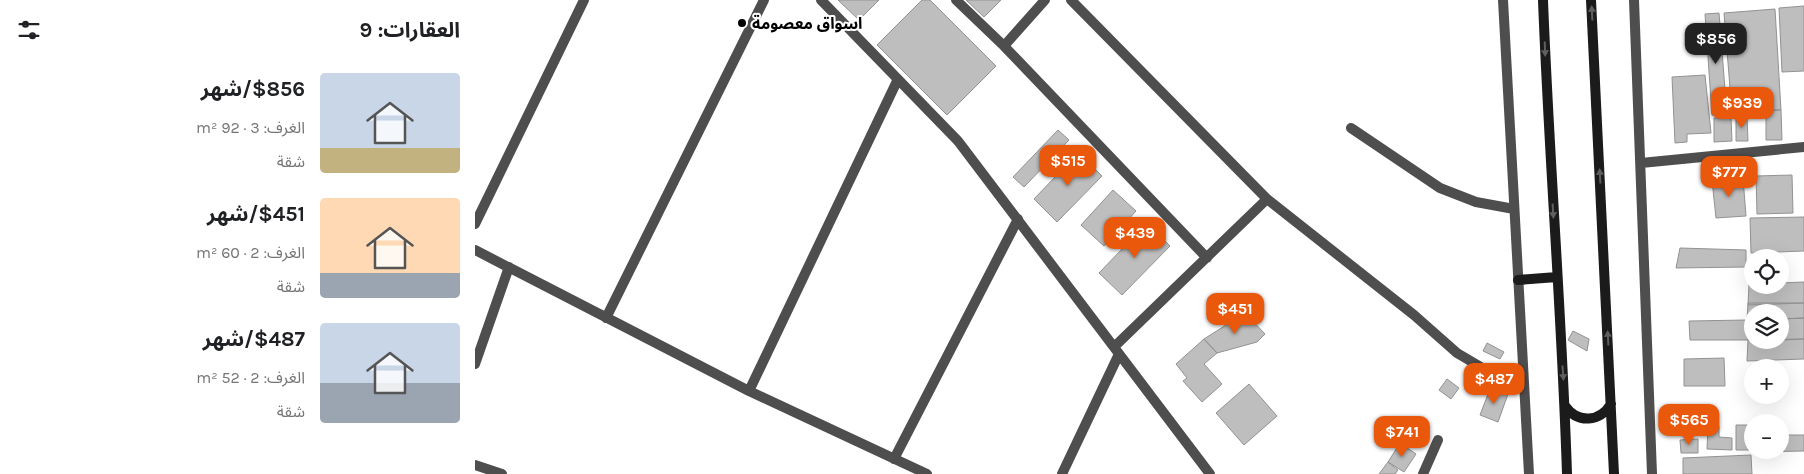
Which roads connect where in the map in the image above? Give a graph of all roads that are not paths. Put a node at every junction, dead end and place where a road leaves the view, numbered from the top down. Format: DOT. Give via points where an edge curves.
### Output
graph roads {
  1 [pos="584,0"];
  2 [pos="765,0"];
  3 [pos="821,0"];
  4 [pos="957,0"];
  5 [pos="1045,0"];
  6 [pos="1071,0"];
  7 [pos="1503,0"];
  8 [pos="1543,0"];
  9 [pos="1591,0"];
  10 [pos="1634,0"];
  11 [pos="1004,46"];
  12 [pos="898,79"];
  13 [pos="1351,128"];
  14 [pos="1804,147"];
  15 [pos="1641,163"];
  16 [pos="1267,199"];
  17 [pos="1514,209"];
  18 [pos="1018,219"];
  19 [pos="475,224"];
  20 [pos="475,250"];
  21 [pos="1207,258"];
  22 [pos="509,267"];
  23 [pos="1557,277"];
  24 [pos="1518,280"];
  25 [pos="606,318"];
  26 [pos="1117,351"];
  27 [pos="475,364"];
  28 [pos="1524,389"];
  29 [pos="749,390"];
  30 [pos="1611,404"];
  31 [pos="1565,406"];
  32 [pos="1438,440"];
  33 [pos="893,459"];
  34 [pos="475,465"];
  35 [pos="502,474"];
  36 [pos="927,474"];
  37 [pos="1061,474"];
  38 [pos="1210,474"];
  39 [pos="1423,474"];
  40 [pos="1529,474"];
  41 [pos="1567,474"];
  42 [pos="1614,474"];
  43 [pos="1652,474"];
  1 -- 19 [label="street"];
  2 -- 25 [label="street"];
  3 -- 12 [label="street"];
  4 -- 11 [label="street"];
  5 -- 11 [label="street"];
  6 -- 16 [label="street"];
  7 -- 17 [label="street"];
  8 -- 23 [label="street, one-way"];
  30 -- 9 [label="street, one-way"];
  10 -- 15 [label="street"];
  11 -- 21 [label="street"];
  12 -- 18 [label="street" via="958,141"];
  12 -- 29 [label="street"];
  13 -- 17 [label="street" via="1440,188 1476,202"];
  14 -- 15 [label="street"];
  15 -- 43 [label="street"];
  16 -- 21 [label="street"];
  16 -- 28 [label="street" via="1457,353"];
  17 -- 24 [label="street"];
  18 -- 26 [label="street"];
  18 -- 33 [label="street"];
  20 -- 22 [label="street"];
  21 -- 26 [label="street"];
  22 -- 25 [label="street"];
  22 -- 27 [label="street"];
  23 -- 24 [label="street"];
  23 -- 31 [label="street, one-way"];
  24 -- 28 [label="street"];
  25 -- 29 [label="street"];
  26 -- 37 [label="street"];
  26 -- 38 [label="street"];
  28 -- 40 [label="street"];
  29 -- 33 [label="street"];
  30 -- 31 [label="street" via="1598,417 1585,419 1573,415"];
  30 -- 42 [label="street"];
  31 -- 41 [label="street"];
  32 -- 39 [label="street"];
  33 -- 36 [label="street"];
  34 -- 35 [label="street"];
}
